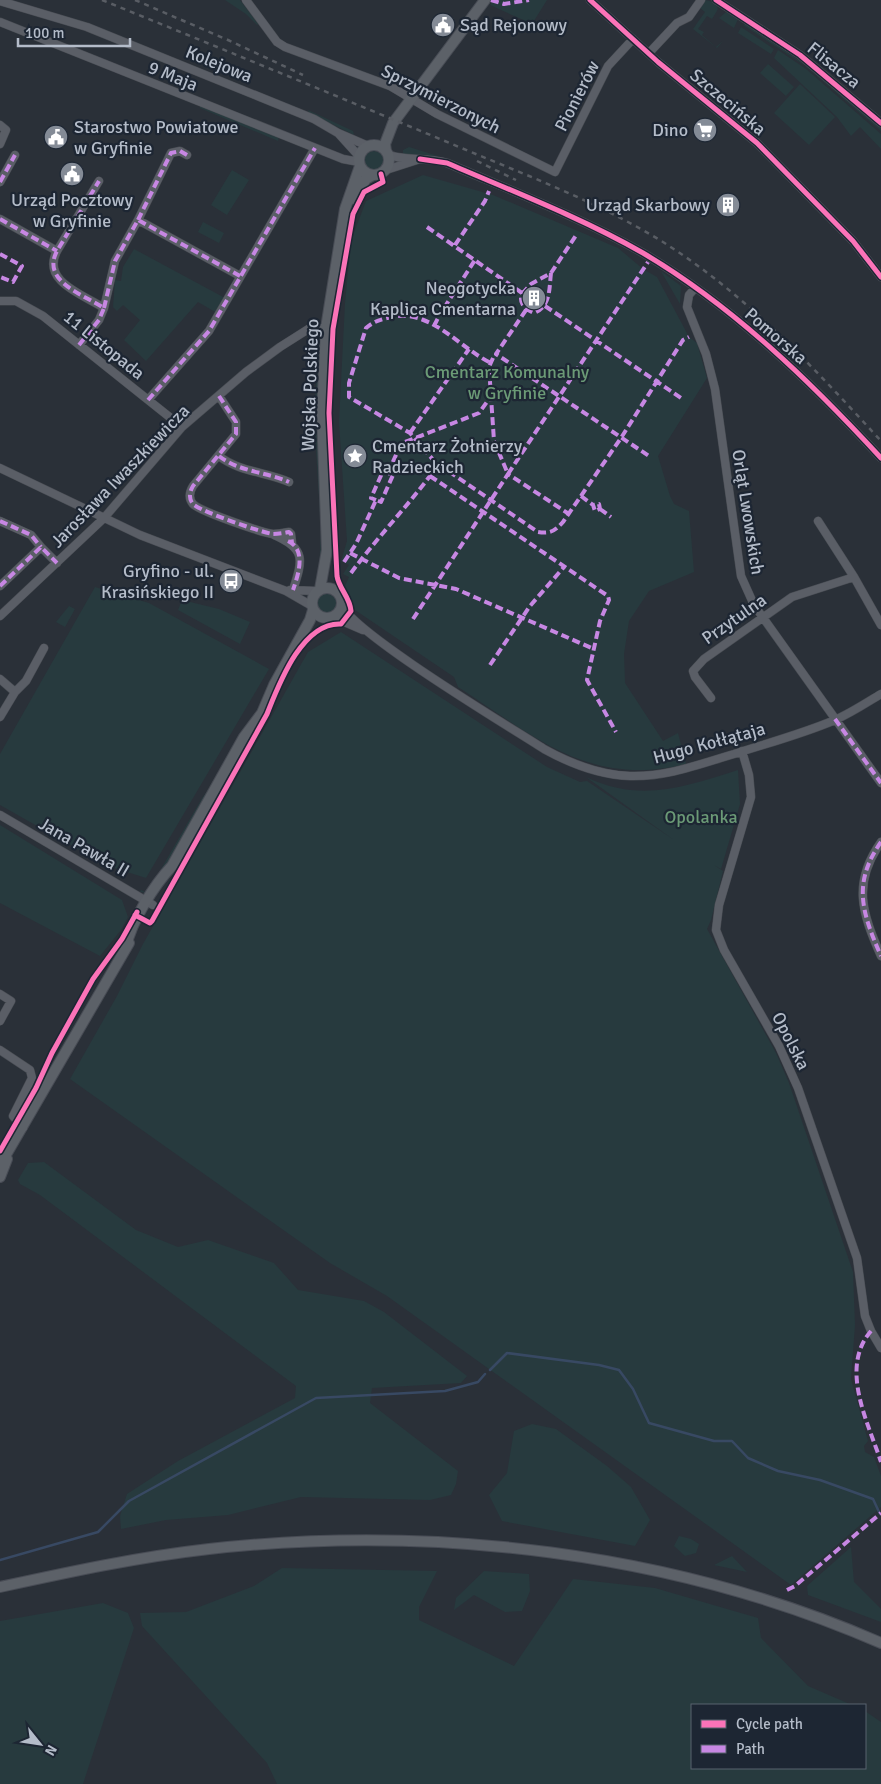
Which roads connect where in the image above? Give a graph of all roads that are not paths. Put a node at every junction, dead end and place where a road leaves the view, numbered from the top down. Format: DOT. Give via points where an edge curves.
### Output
graph roads {
  1 [pos="246,0"];
  2 [pos="485,0"];
  3 [pos="590,0"];
  4 [pos="701,0"];
  5 [pos="716,0"];
  6 [pos="0,1"];
  7 [pos="0,22"];
  8 [pos="633,38"];
  9 [pos="649,53"];
  10 [pos="412,98"];
  11 [pos="393,123"];
  12 [pos="881,124"];
  13 [pos="0,125"];
  14 [pos="338,133"];
  15 [pos="0,144"];
  16 [pos="370,145"];
  17 [pos="315,148"];
  18 [pos="387,152"];
  19 [pos="15,155"];
  20 [pos="187,155"];
  21 [pos="420,158"];
  22 [pos="359,162"];
  23 [pos="386,170"];
  24 [pos="554,172"];
  25 [pos="373,175"];
  26 [pos="99,181"];
  27 [pos="0,182"];
  28 [pos="0,219"];
  29 [pos="138,220"];
  30 [pos="344,222"];
  31 [pos="56,251"];
  32 [pos="240,276"];
  33 [pos="881,277"];
  34 [pos="695,288"];
  35 [pos="0,301"];
  36 [pos="104,308"];
  37 [pos="326,328"];
  38 [pos="79,345"];
  39 [pos="218,396"];
  40 [pos="148,400"];
  41 [pos="182,427"];
  42 [pos="219,456"];
  43 [pos="881,458"];
  44 [pos="0,468"];
  45 [pos="289,482"];
  46 [pos="104,518"];
  47 [pos="818,520"];
  48 [pos="0,521"];
  49 [pos="42,547"];
  50 [pos="328,550"];
  51 [pos="57,563"];
  52 [pos="854,577"];
  53 [pos="0,586"];
  54 [pos="290,590"];
  55 [pos="318,590"];
  56 [pos="336,590"];
  57 [pos="342,605"];
  58 [pos="313,608"];
  59 [pos="0,616"];
  60 [pos="763,617"];
  61 [pos="329,618"];
  62 [pos="881,625"];
  63 [pos="365,631"];
  64 [pos="297,645"];
  65 [pos="44,648"];
  66 [pos="0,679"];
  67 [pos="15,692"];
  68 [pos="881,694"];
  69 [pos="711,698"];
  70 [pos="0,717"];
  71 [pos="835,719"];
  72 [pos="742,751"];
  73 [pos="881,783"];
  74 [pos="0,815"];
  75 [pos="881,842"];
  76 [pos="150,903"];
  77 [pos="881,956"];
  78 [pos="0,994"];
  79 [pos="0,1021"];
  80 [pos="0,1050"];
  81 [pos="23,1128"];
  82 [pos="10,1151"];
  83 [pos="0,1164"];
  84 [pos="0,1177"];
  85 [pos="881,1348"];
  86 [pos="0,1587"];
  87 [pos="881,1643"];
  1 -- 10 [label="street, Sprzymierzonych" via="277,42 285,47 390,86"];
  2 -- 10 [label="main road"];
  3 -- 8 [label="street, Szczecińska"];
  4 -- 9 [label="street" via="686,19 677,23"];
  5 -- 12 [label="street, Flisacza" via="800,55"];
  6 -- 14 [label="street, Kolejowa" via="94,29 314,119"];
  7 -- 17 [label="street, 9 Maja"];
  8 -- 9 [label="street, Szczecińska"];
  8 -- 24 [label="street, Pionierów" via="608,66"];
  9 -- 33 [label="street, Szczecińska" via="758,143 851,238"];
  10 -- 11 [label="main road"];
  10 -- 24 [label="street, Sprzymierzonych" via="437,114"];
  11 -- 16 [label="main road"];
  11 -- 18 [label="main road" via="384,144"];
  13 -- 15 [label="street" via="6,130"];
  14 -- 16 [label="street, Kolejowa"];
  14 -- 22 [label="street, Kolejowa" via="355,151"];
  16 -- 18 [label="main road" via="381,146"];
  16 -- 22 [label="main road" via="361,151"];
  17 -- 22 [label="street, 9 Maja"];
  17 -- 32 [label="street"];
  18 -- 21 [label="street, Pomorska" via="395,157"];
  18 -- 23 [label="main road" via="389,162"];
  19 -- 27 [label="street"];
  20 -- 29 [label="street, 11 Listopada" via="180,151 171,153"];
  21 -- 23 [label="street, Pomorska"];
  21 -- 34 [label="street, Pomorska" via="447,163 609,235"];
  22 -- 25 [label="main road" via="365,173"];
  22 -- 30 [label="main road, Wojska Polskiego"];
  23 -- 25 [label="main road"];
  25 -- 30 [label="main road, Wojska Polskiego" via="363,183"];
  26 -- 31 [label="street"];
  28 -- 31 [label="street"];
  29 -- 32 [label="street"];
  29 -- 36 [label="street, 11 Listopada" via="115,261"];
  30 -- 37 [label="main road, Wojska Polskiego"];
  31 -- 36 [label="street" via="52,263 55,275"];
  32 -- 40 [label="street" via="206,336"];
  34 -- 43 [label="street, Pomorska" via="798,373"];
  34 -- 60 [label="street, Orląt Lwowskich" via="689,295 687,307 706,354 715,389 741,576"];
  35 -- 38 [label="street, 11 Listopada" via="24,304"];
  36 -- 38 [label="street, 11 Listopada" via="99,320"];
  37 -- 39 [label="street, Jarosława Iwaszkiewicza" via="310,328 280,346"];
  37 -- 50 [label="main road, Wojska Polskiego" via="322,414"];
  38 -- 40 [label="street, 11 Listopada"];
  39 -- 41 [label="street, Jarosława Iwaszkiewicza"];
  39 -- 42 [label="street" via="233,414 237,427 234,439"];
  40 -- 41 [label="street, 11 Listopada"];
  41 -- 46 [label="street, Jarosława Iwaszkiewicza"];
  42 -- 45 [label="street" via="264,476 274,475"];
  42 -- 54 [label="street" via="190,490 194,505 248,528 272,534 289,532 300,557"];
  44 -- 46 [label="street"];
  46 -- 51 [label="street, Jarosława Iwaszkiewicza"];
  46 -- 54 [label="street" via="164,545"];
  47 -- 52 [label="street"];
  48 -- 49 [label="street" via="31,535"];
  49 -- 51 [label="street, Jarosława Iwaszkiewicza"];
  49 -- 53 [label="street, Jarosława Iwaszkiewicza"];
  50 -- 55 [label="main road, Wojska Polskiego"];
  50 -- 56 [label="main road, Wojska Polskiego"];
  51 -- 59 [label="street, Jarosława Iwaszkiewicza"];
  52 -- 60 [label="street, Przytulna" via="802,592"];
  52 -- 62 [label="street"];
  54 -- 55 [label="street" via="309,593"];
  54 -- 58 [label="street"];
  55 -- 56 [label="main road"];
  55 -- 58 [label="main road" via="312,599"];
  56 -- 57 [label="main road"];
  57 -- 61 [label="main road" via="338,614"];
  57 -- 63 [label="street, Hugo Kołłątaja"];
  58 -- 61 [label="main road" via="318,616"];
  58 -- 64 [label="main road"];
  60 -- 69 [label="street, Przytulna" via="697,664 693,671 695,678"];
  60 -- 71 [label="street, Orląt Lwowskich"];
  61 -- 63 [label="street, Hugo Kołłątaja"];
  61 -- 64 [label="main road" via="319,622"];
  63 -- 72 [label="street, Hugo Kołłątaja" via="544,749 594,771 629,776 661,775"];
  64 -- 76 [label="main road" via="256,710"];
  65 -- 67 [label="street" via="26,681"];
  66 -- 67 [label="street"];
  67 -- 70 [label="street"];
  68 -- 71 [label="street, Hugo Kołłątaja"];
  71 -- 72 [label="street, Hugo Kołłątaja"];
  71 -- 73 [label="street, Orląt Lwowskich"];
  72 -- 85 [label="street, Opolska" via="751,797 719,905 716,930 798,1088 857,1258 865,1316"];
  74 -- 76 [label="street, Jana Pawła II"];
  75 -- 77 [label="street" via="868,863 862,891 862,907 868,928"];
  76 -- 81 [label="main road" via="138,933 110,974"];
  78 -- 79 [label="street" via="11,1001"];
  80 -- 81 [label="street" via="30,1070 32,1078 13,1116"];
  81 -- 82 [label="main road"];
  82 -- 83 [label="main road"];
  82 -- 84 [label="main road"];
  86 -- 87 [label="main road" via="93,1567 218,1548 310,1541 450,1543 577,1557 680,1578 783,1607"];
}
